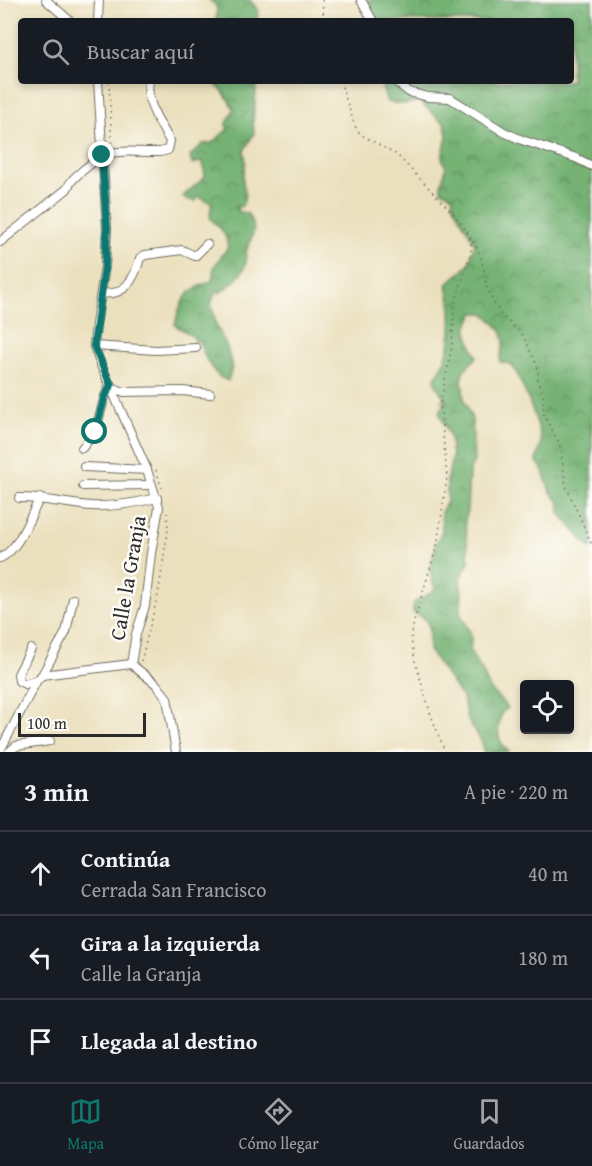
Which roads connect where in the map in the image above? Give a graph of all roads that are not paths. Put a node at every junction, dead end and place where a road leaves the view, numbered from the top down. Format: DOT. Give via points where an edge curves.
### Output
graph roads {
  1 [pos="46,0"];
  2 [pos="99,0"];
  3 [pos="361,0"];
  4 [pos="67,18"];
  5 [pos="98,18"];
  6 [pos="371,18"];
  7 [pos="98,84"];
  8 [pos="148,84"];
  9 [pos="399,84"];
  10 [pos="102,155"];
  11 [pos="592,166"];
  12 [pos="0,242"];
  13 [pos="207,244"];
  14 [pos="101,293"];
  15 [pos="94,346"];
  16 [pos="196,348"];
  17 [pos="111,385"];
  18 [pos="210,394"];
  19 [pos="82,448"];
  20 [pos="84,467"];
  21 [pos="147,470"];
  22 [pos="152,485"];
  23 [pos="83,486"];
  24 [pos="20,498"];
  25 [pos="40,498"];
  26 [pos="157,498"];
  27 [pos="0,558"];
  28 [pos="73,599"];
  29 [pos="31,649"];
  30 [pos="131,664"];
  31 [pos="40,677"];
  32 [pos="50,741"];
  33 [pos="0,751"];
  34 [pos="9,752"];
  35 [pos="176,752"];
  1 -- 4 [label="street"];
  2 -- 5 [label="street"];
  3 -- 6 [label="street"];
  7 -- 10 [label="street"];
  8 -- 10 [label="street" via="156,115 170,141 168,150"];
  9 -- 11 [label="street" via="409,92 450,98 504,132"];
  10 -- 12 [label="street" via="71,180 68,189"];
  10 -- 14 [label="street" via="107,228"];
  13 -- 14 [label="street" via="195,256 182,250 145,255 128,286 116,293"];
  14 -- 15 [label="street"];
  15 -- 16 [label="street"];
  15 -- 17 [label="street, Calle la Granja"];
  17 -- 18 [label="street" via="124,392"];
  17 -- 19 [label="street" via="95,432"];
  17 -- 21 [label="street, Calle la Granja"];
  20 -- 21 [label="street"];
  21 -- 22 [label="street, Calle la Granja"];
  22 -- 23 [label="street"];
  22 -- 26 [label="street, Calle la Granja"];
  24 -- 25 [label="street"];
  25 -- 26 [label="street" via="91,506"];
  25 -- 27 [label="street" via="20,537"];
  26 -- 30 [label="street, Calle la Granja" via="146,606"];
  28 -- 31 [label="street" via="66,632"];
  29 -- 31 [label="street" via="18,674 19,681 25,684"];
  30 -- 31 [label="street"];
  30 -- 35 [label="street" via="167,698"];
  31 -- 33 [label="street"];
  32 -- 34 [label="street" via="16,746"];
}
